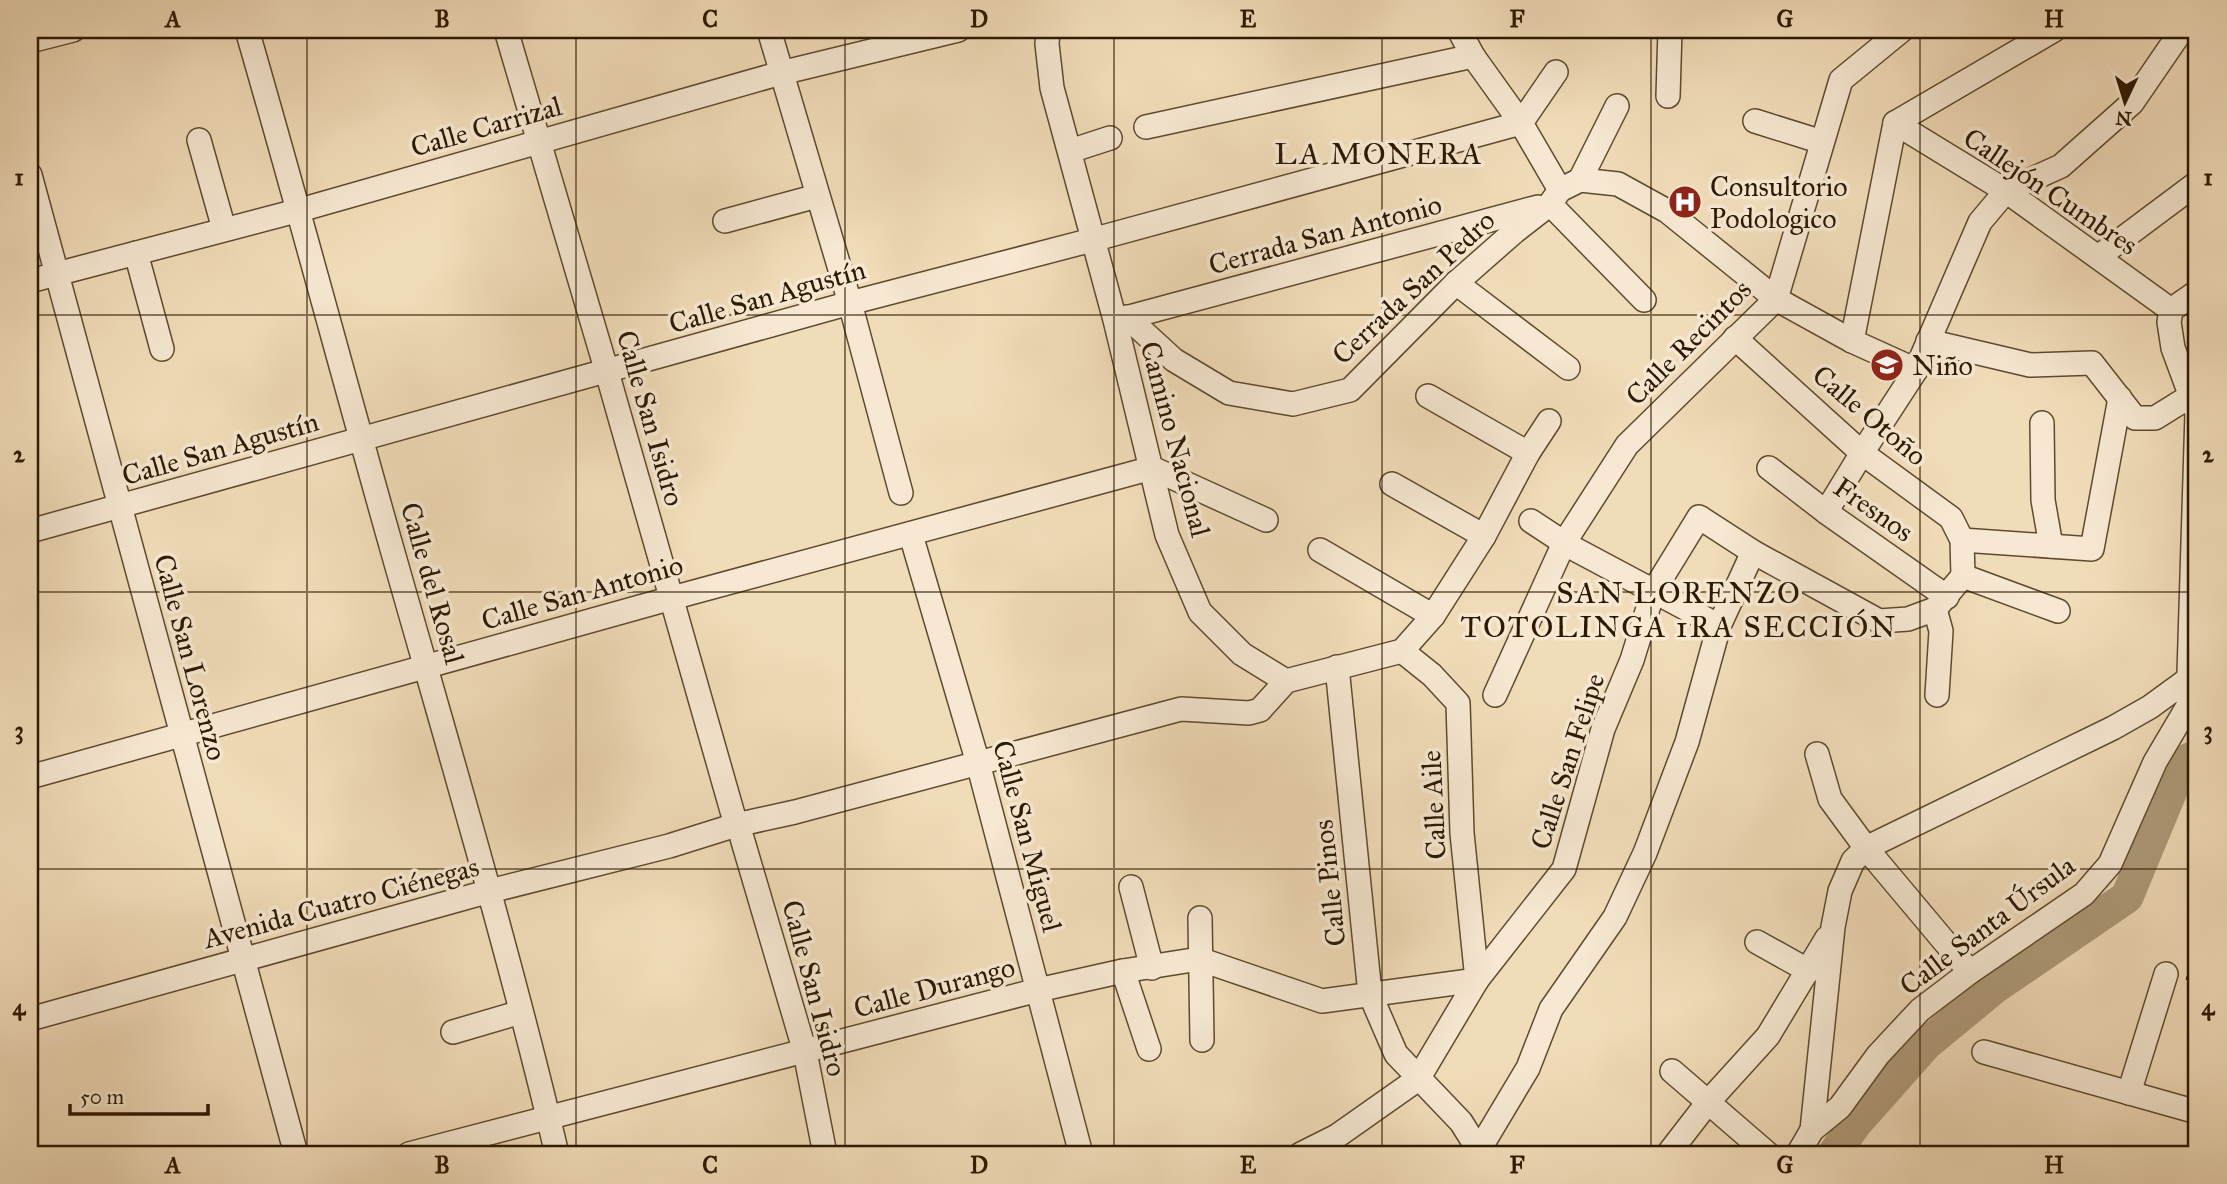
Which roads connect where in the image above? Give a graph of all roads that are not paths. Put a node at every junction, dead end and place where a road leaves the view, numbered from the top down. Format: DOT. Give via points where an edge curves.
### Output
graph roads {
  1 [pos="73,30"];
  2 [pos="247,30"];
  3 [pos="506,30"];
  4 [pos="769,30"];
  5 [pos="958,30"];
  6 [pos="1048,30"];
  7 [pos="1459,30"];
  8 [pos="1670,30"];
  9 [pos="1902,30"];
  10 [pos="2054,30"];
  11 [pos="2182,30"];
  12 [pos="903,35"];
  13 [pos="30,41"];
  14 [pos="1473,56"];
  15 [pos="1556,72"];
  16 [pos="781,73"];
  17 [pos="1668,96"];
  18 [pos="1617,106"];
  19 [pos="1755,121"];
  20 [pos="1521,123"];
  21 [pos="1895,123"];
  22 [pos="1146,127"];
  23 [pos="1110,138"];
  24 [pos="199,140"];
  25 [pos="1822,142"];
  26 [pos="539,143"];
  27 [pos="1069,151"];
  28 [pos="30,175"];
  29 [pos="2197,183"];
  30 [pos="2006,191"];
  31 [pos="1563,192"];
  32 [pos="817,196"];
  33 [pos="300,210"];
  34 [pos="725,221"];
  35 [pos="224,229"];
  36 [pos="1092,240"];
  37 [pos="136,253"];
  38 [pos="2098,257"];
  39 [pos="56,274"];
  40 [pos="30,281"];
  41 [pos="1456,283"];
  42 [pos="2197,292"];
  43 [pos="1776,299"];
  44 [pos="1644,300"];
  45 [pos="850,303"];
  46 [pos="2171,310"];
  47 [pos="1121,319"];
  48 [pos="1735,338"];
  49 [pos="1852,341"];
  50 [pos="1928,341"];
  51 [pos="162,349"];
  52 [pos="1568,368"];
  53 [pos="1916,370"];
  54 [pos="607,372"];
  55 [pos="2192,394"];
  56 [pos="1428,396"];
  57 [pos="2120,398"];
  58 [pos="1549,421"];
  59 [pos="2042,423"];
  60 [pos="361,439"];
  61 [pos="1528,453"];
  62 [pos="1862,453"];
  63 [pos="1152,468"];
  64 [pos="1769,468"];
  65 [pos="1392,484"];
  66 [pos="901,493"];
  67 [pos="120,507"];
  68 [pos="1826,512"];
  69 [pos="1266,520"];
  70 [pos="1531,521"];
  71 [pos="30,531"];
  72 [pos="911,535"];
  73 [pos="1484,536"];
  74 [pos="1962,540"];
  75 [pos="1564,543"];
  76 [pos="2051,546"];
  77 [pos="1320,550"];
  78 [pos="1753,552"];
  79 [pos="1963,576"];
  80 [pos="1653,592"];
  81 [pos="671,598"];
  82 [pos="1941,603"];
  83 [pos="2058,611"];
  84 [pos="1433,616"];
  85 [pos="1719,626"];
  86 [pos="1402,651"];
  87 [pos="426,667"];
  88 [pos="1337,667"];
  89 [pos="1286,681"];
  90 [pos="2192,681"];
  91 [pos="1494,695"];
  92 [pos="1937,695"];
  93 [pos="181,736"];
  94 [pos="1817,754"];
  95 [pos="978,763"];
  96 [pos="30,777"];
  97 [pos="739,832"];
  98 [pos="1866,848"];
  99 [pos="1132,887"];
  100 [pos="490,891"];
  101 [pos="1200,918"];
  102 [pos="1832,927"];
  103 [pos="1757,942"];
  104 [pos="243,959"];
  105 [pos="1199,959"];
  106 [pos="1152,968"];
  107 [pos="1123,971"];
  108 [pos="1809,971"];
  109 [pos="1970,972"];
  110 [pos="2166,974"];
  111 [pos="1477,980"];
  112 [pos="1038,990"];
  113 [pos="1370,994"];
  114 [pos="521,1012"];
  115 [pos="30,1019"];
  116 [pos="453,1032"];
  117 [pos="1202,1040"];
  118 [pos="1149,1049"];
  119 [pos="805,1052"];
  120 [pos="1984,1052"];
  121 [pos="1672,1071"];
  122 [pos="1418,1079"];
  123 [pos="2129,1093"];
  124 [pos="1709,1101"];
  125 [pos="2197,1112"];
  126 [pos="548,1116"];
  127 [pos="1812,1130"];
  128 [pos="1341,1145"];
  129 [pos="1480,1152"];
  130 [pos="296,1154"];
  131 [pos="409,1154"];
  132 [pos="557,1154"];
  133 [pos="825,1154"];
  134 [pos="1081,1154"];
  135 [pos="1301,1154"];
  136 [pos="1668,1154"];
  137 [pos="1768,1154"];
  138 [pos="1798,1154"];
  1 -- 13 [label="street"];
  2 -- 33 [label="street, Calle del Rosal"];
  3 -- 26 [label="street, Calle San Isidro"];
  4 -- 16 [label="street"];
  5 -- 12 [label="street, Calle Carrizal"];
  6 -- 27 [label="street, Camino Nacional" via="1052,88"];
  7 -- 14 [label="street"];
  8 -- 17 [label="street"];
  9 -- 25 [label="street, Calle Recintos" via="1841,80"];
  10 -- 21 [label="street"];
  11 -- 30 [label="street" via="2132,103 2061,166"];
  12 -- 16 [label="street, Calle Carrizal"];
  14 -- 20 [label="street"];
  14 -- 22 [label="street"];
  15 -- 20 [label="street"];
  16 -- 26 [label="street, Calle Carrizal"];
  16 -- 32 [label="street"];
  18 -- 31 [label="street"];
  19 -- 25 [label="street"];
  20 -- 31 [label="street"];
  20 -- 36 [label="street, Calle San Agustín"];
  21 -- 30 [label="street, Callejón Cumbres"];
  21 -- 49 [label="street"];
  23 -- 27 [label="street"];
  24 -- 35 [label="street"];
  25 -- 43 [label="street, Calle Recintos"];
  26 -- 33 [label="street, Calle Carrizal"];
  26 -- 54 [label="street, Calle San Isidro"];
  27 -- 36 [label="street, Camino Nacional"];
  28 -- 39 [label="street, Calle San Lorenzo"];
  29 -- 38 [label="street"];
  30 -- 38 [label="street, Callejón Cumbres"];
  30 -- 50 [label="street" via="1980,222"];
  31 -- 41 [label="street, Cerrada San Pedro"];
  31 -- 43 [label="street" via="1618,184 1667,211"];
  31 -- 44 [label="street"];
  31 -- 47 [label="street, Cerrada San Antonio"];
  32 -- 34 [label="street"];
  32 -- 45 [label="street"];
  33 -- 35 [label="street, Calle Carrizal"];
  33 -- 60 [label="street, Calle del Rosal"];
  35 -- 37 [label="street, Calle Carrizal"];
  36 -- 45 [label="street, Calle San Agustín"];
  36 -- 47 [label="street, Camino Nacional"];
  37 -- 39 [label="street, Calle Carrizal"];
  37 -- 51 [label="street"];
  38 -- 46 [label="street, Callejón Cumbres"];
  39 -- 40 [label="street, Calle Carrizal"];
  39 -- 67 [label="street, Calle San Lorenzo"];
  41 -- 47 [label="street, Cerrada San Pedro" via="1350,390 1293,404 1229,393 1174,360"];
  41 -- 52 [label="street"];
  42 -- 46 [label="street"];
  43 -- 48 [label="street, Calle Recintos"];
  43 -- 49 [label="street"];
  45 -- 54 [label="street, Calle San Agustín"];
  45 -- 66 [label="street"];
  46 -- 55 [label="street, Calle Santa Úrsula" via="2173,348"];
  47 -- 63 [label="street, Camino Nacional"];
  48 -- 62 [label="street, Calle Otoño"];
  48 -- 75 [label="street, Calle Recintos" via="1627,445"];
  49 -- 53 [label="street"];
  50 -- 53 [label="street"];
  50 -- 57 [label="street" via="2031,365 2092,363"];
  53 -- 62 [label="street"];
  54 -- 60 [label="street, Calle San Agustín"];
  54 -- 81 [label="street, Calle San Isidro"];
  55 -- 57 [label="street" via="2155,418 2135,418"];
  55 -- 90 [label="street, Calle Santa Úrsula" via="2197,413"];
  56 -- 61 [label="street"];
  57 -- 76 [label="street" via="2092,549"];
  58 -- 61 [label="street"];
  59 -- 76 [label="street" via="2043,500"];
  60 -- 67 [label="street, Calle San Agustín"];
  60 -- 87 [label="street, Calle del Rosal"];
  61 -- 73 [label="street"];
  62 -- 68 [label="street"];
  62 -- 74 [label="street, Calle Otoño" via="1951,518"];
  63 -- 69 [label="street"];
  63 -- 72 [label="street, Calle San Antonio"];
  63 -- 89 [label="street, Camino Nacional" via="1167,535 1200,612 1242,654"];
  64 -- 68 [label="street, Fresnos"];
  65 -- 73 [label="street"];
  67 -- 71 [label="street, Calle San Agustín"];
  67 -- 93 [label="street, Calle San Lorenzo"];
  68 -- 82 [label="street, Fresnos"];
  70 -- 75 [label="street"];
  72 -- 81 [label="street, Calle San Antonio"];
  72 -- 95 [label="street, Calle San Miguel"];
  73 -- 84 [label="street"];
  74 -- 76 [label="street"];
  74 -- 79 [label="street"];
  75 -- 80 [label="street"];
  75 -- 91 [label="street, Calle Recintos"];
  77 -- 84 [label="street"];
  78 -- 80 [label="street, Calle San Felipe" via="1699,517"];
  78 -- 82 [label="street" via="1879,621 1908,619"];
  78 -- 85 [label="street"];
  79 -- 82 [label="street"];
  79 -- 83 [label="street"];
  80 -- 85 [label="street"];
  80 -- 111 [label="street, Calle San Felipe" via="1632,660 1603,729 1564,869"];
  81 -- 87 [label="street, Calle San Antonio"];
  81 -- 97 [label="street, Calle San Isidro"];
  82 -- 92 [label="street"];
  84 -- 86 [label="street"];
  85 -- 129 [label="street" via="1687,742 1645,853 1615,918 1551,1009 1528,1068"];
  86 -- 88 [label="street"];
  86 -- 111 [label="street, Calle Aile" via="1458,703 1462,833"];
  87 -- 93 [label="street, Calle San Antonio"];
  87 -- 100 [label="street, Calle del Rosal"];
  88 -- 89 [label="street"];
  88 -- 113 [label="street, Calle Pinos"];
  89 -- 95 [label="street, Avenida Cuatro Ciénegas" via="1260,710 1249,713 1181,709"];
  90 -- 98 [label="street" via="2113,728"];
  90 -- 109 [label="street, Calle Santa Úrsula" via="2188,706 2155,762 2110,864 2084,894"];
  93 -- 96 [label="street, Calle San Antonio"];
  93 -- 104 [label="street, Calle San Lorenzo"];
  94 -- 98 [label="street" via="1830,799"];
  95 -- 97 [label="street, Avenida Cuatro Ciénegas" via="795,812"];
  95 -- 112 [label="street, Calle San Miguel"];
  97 -- 100 [label="street, Avenida Cuatro Ciénegas"];
  97 -- 119 [label="street, Calle San Isidro"];
  98 -- 102 [label="street" via="1853,861 1840,891"];
  98 -- 109 [label="street"];
  99 -- 106 [label="street"];
  100 -- 104 [label="street, Avenida Cuatro Ciénegas"];
  100 -- 114 [label="street, Calle del Rosal"];
  101 -- 105 [label="street"];
  102 -- 108 [label="street"];
  102 -- 127 [label="street"];
  103 -- 108 [label="street"];
  104 -- 115 [label="street, Avenida Cuatro Ciénegas"];
  104 -- 130 [label="street, Calle San Lorenzo"];
  105 -- 106 [label="street, Calle Durango"];
  105 -- 113 [label="street, Calle Durango" via="1322,1001"];
  105 -- 117 [label="street"];
  106 -- 107 [label="street, Calle Durango"];
  107 -- 112 [label="street, Calle Durango"];
  107 -- 118 [label="street"];
  108 -- 124 [label="street" via="1769,1036"];
  109 -- 127 [label="street, Calle Santa Úrsula" via="1920,1010 1878,1055 1840,1107"];
  110 -- 123 [label="street"];
  111 -- 113 [label="street, Calle Durango"];
  111 -- 122 [label="street, Calle San Felipe"];
  112 -- 119 [label="street, Calle Durango"];
  112 -- 134 [label="street, Calle San Miguel"];
  113 -- 122 [label="street, Calle Pinos" via="1396,1054"];
  114 -- 116 [label="street"];
  114 -- 126 [label="street, Calle del Rosal"];
  119 -- 126 [label="street, Calle Durango"];
  119 -- 133 [label="street, Calle San Isidro"];
  120 -- 123 [label="street"];
  121 -- 124 [label="street"];
  122 -- 128 [label="street"];
  122 -- 129 [label="street, Calle Pinos" via="1461,1122"];
  123 -- 125 [label="street"];
  124 -- 136 [label="street"];
  124 -- 137 [label="street"];
  126 -- 131 [label="street, Calle Durango"];
  126 -- 132 [label="street, Calle del Rosal"];
  127 -- 138 [label="street, Calle Santa Úrsula"];
  128 -- 135 [label="street"];
}
